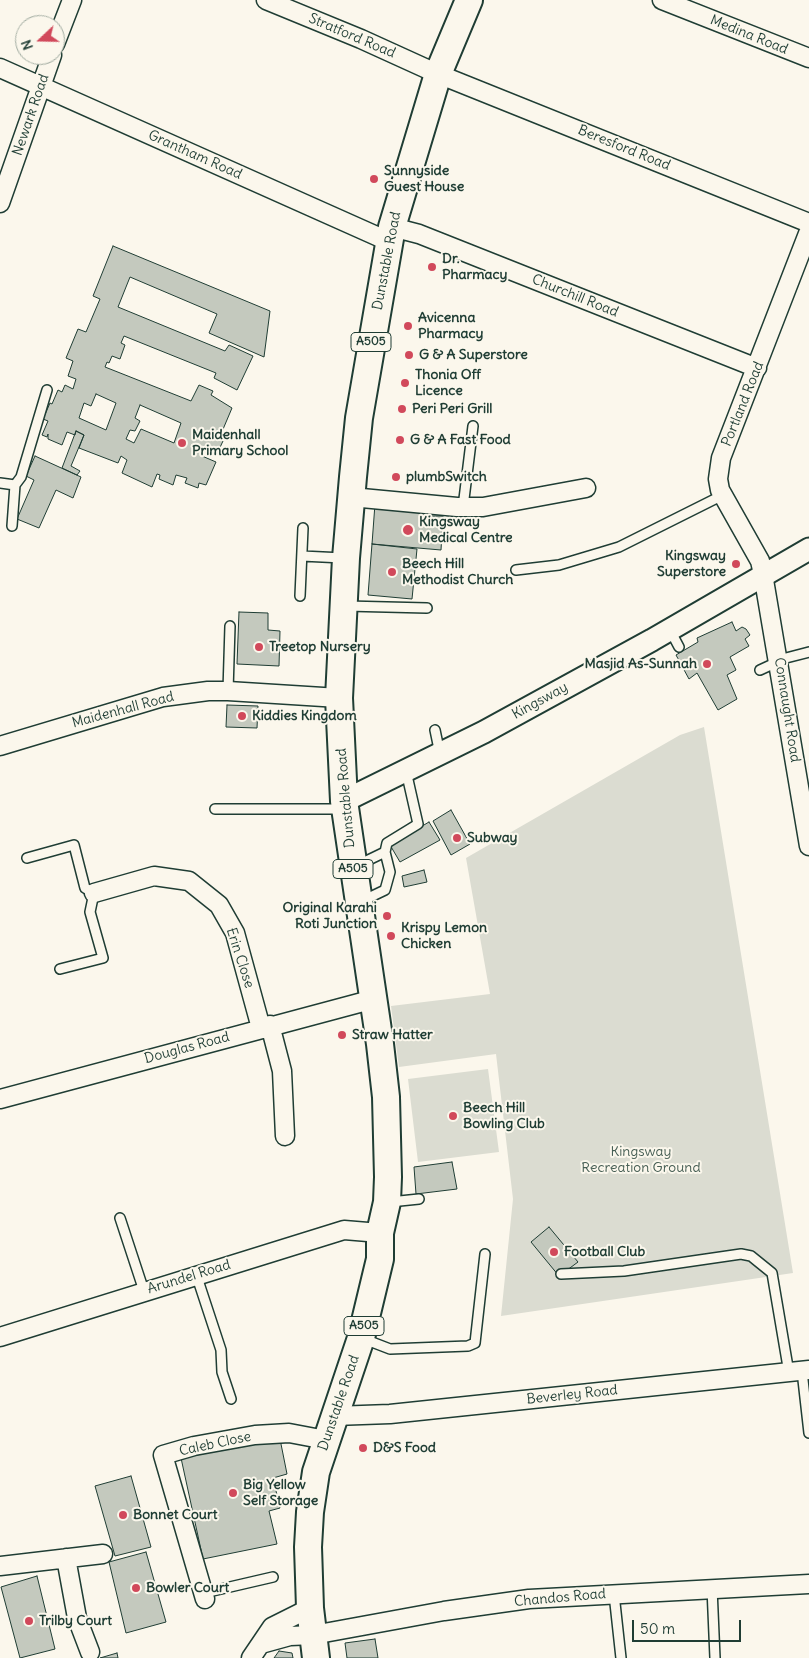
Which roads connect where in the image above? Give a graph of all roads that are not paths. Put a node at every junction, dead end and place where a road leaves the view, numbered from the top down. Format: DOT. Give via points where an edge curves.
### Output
graph roads {
  1 [pos="72,0"];
  2 [pos="266,0"];
  3 [pos="469,0"];
  4 [pos="662,0"];
  5 [pos="65,18"];
  6 [pos="809,58"];
  7 [pos="49,65"];
  8 [pos="0,68"];
  9 [pos="438,74"];
  10 [pos="42,88"];
  11 [pos="0,203"];
  12 [pos="809,223"];
  13 [pos="809,231"];
  14 [pos="391,234"];
  15 [pos="757,368"];
  16 [pos="47,390"];
  17 [pos="472,426"];
  18 [pos="0,483"];
  19 [pos="15,485"];
  20 [pos="586,488"];
  21 [pos="723,494"];
  22 [pos="351,497"];
  23 [pos="463,507"];
  24 [pos="12,526"];
  25 [pos="303,528"];
  26 [pos="809,549"];
  27 [pos="302,556"];
  28 [pos="346,558"];
  29 [pos="516,570"];
  30 [pos="763,574"];
  31 [pos="300,596"];
  32 [pos="343,606"];
  33 [pos="427,608"];
  34 [pos="230,626"];
  35 [pos="809,652"];
  36 [pos="779,662"];
  37 [pos="760,670"];
  38 [pos="228,691"];
  39 [pos="338,698"];
  40 [pos="435,730"];
  41 [pos="0,746"];
  42 [pos="440,754"];
  43 [pos="406,772"];
  44 [pos="344,805"];
  45 [pos="215,809"];
  46 [pos="809,846"];
  47 [pos="386,852"];
  48 [pos="27,858"];
  49 [pos="353,867"];
  50 [pos="94,894"];
  51 [pos="358,903"];
  52 [pos="60,969"];
  53 [pos="374,999"];
  54 [pos="265,1027"];
  55 [pos="0,1099"];
  56 [pos="285,1136"];
  57 [pos="419,1199"];
  58 [pos="387,1202"];
  59 [pos="120,1218"];
  60 [pos="380,1233"];
  61 [pos="486,1254"];
  62 [pos="196,1274"];
  63 [pos="561,1274"];
  64 [pos="144,1291"];
  65 [pos="0,1337"];
  66 [pos="361,1338"];
  67 [pos="800,1371"];
  68 [pos="231,1399"];
  69 [pos="330,1428"];
  70 [pos="809,1433"];
  71 [pos="103,1554"];
  72 [pos="66,1558"];
  73 [pos="0,1566"];
  74 [pos="273,1577"];
  75 [pos="809,1584"];
  76 [pos="712,1588"];
  77 [pos="614,1594"];
  78 [pos="204,1596"];
  79 [pos="310,1608"];
  80 [pos="314,1647"];
  81 [pos="256,1651"];
  82 [pos="90,1652"];
  83 [pos="621,1658"];
  84 [pos="715,1658"];
  1 -- 5 [label="street"];
  2 -- 9 [label="street, Stratford Road"];
  3 -- 9 [label="main road, Dunstable Road / A505"];
  4 -- 6 [label="street, Medina Road"];
  7 -- 10 [label="street, Newark Road"];
  8 -- 10 [label="street, Grantham Road"];
  9 -- 12 [label="street, Beresford Road"];
  9 -- 14 [label="main road, Dunstable Road / A505"];
  10 -- 11 [label="street, Newark Road"];
  10 -- 14 [label="street, Grantham Road"];
  13 -- 15 [label="street, Portland Road"];
  14 -- 15 [label="street, Churchill Road" via="419,234"];
  14 -- 22 [label="main road, Dunstable Road / A505" via="359,418"];
  15 -- 21 [label="street, Portland Road" via="721,458 718,479"];
  16 -- 19 [label="lane"];
  17 -- 23 [label="lane"];
  18 -- 19 [label="lane"];
  19 -- 24 [label="lane"];
  20 -- 23 [label="street" via="483,507"];
  21 -- 29 [label="lane" via="620,547 559,565"];
  21 -- 30 [label="street, Portland Road" via="760,562"];
  22 -- 23 [label="street"];
  22 -- 28 [label="main road, Dunstable Road / A505"];
  25 -- 27 [label="lane"];
  26 -- 30 [label="street, Kingsway"];
  27 -- 28 [label="lane"];
  27 -- 31 [label="lane"];
  28 -- 32 [label="main road, Dunstable Road / A505"];
  30 -- 36 [label="street, Connaught Road"];
  30 -- 42 [label="street, Kingsway" via="674,638"];
  32 -- 33 [label="lane"];
  32 -- 39 [label="main road, Dunstable Road / A505"];
  34 -- 38 [label="lane"];
  35 -- 36 [label="lane"];
  36 -- 37 [label="lane"];
  36 -- 46 [label="street, Connaught Road"];
  38 -- 39 [label="street, Maidenhall Road"];
  38 -- 41 [label="street, Maidenhall Road" via="163,697"];
  39 -- 44 [label="main road, Dunstable Road / A505"];
  40 -- 42 [label="lane"];
  42 -- 43 [label="street, Kingsway"];
  43 -- 44 [label="street, Kingsway"];
  43 -- 47 [label="lane" via="418,824 387,843"];
  44 -- 45 [label="lane"];
  44 -- 49 [label="main road, Dunstable Road / A505"];
  47 -- 49 [label="lane"];
  47 -- 51 [label="lane" via="390,872 385,890"];
  48 -- 50 [label="lane" via="74,845 85,888"];
  49 -- 51 [label="main road, Dunstable Road / A505"];
  50 -- 52 [label="lane" via="90,912 102,958"];
  50 -- 54 [label="street, Erin Close" via="154,876 189,881 218,905 235,933"];
  51 -- 53 [label="main road, Dunstable Road / A505"];
  53 -- 54 [label="street, Douglas Road"];
  53 -- 58 [label="main road, Dunstable Road / A505" via="386,1097"];
  54 -- 55 [label="street, Douglas Road"];
  54 -- 56 [label="street, Erin Close" via="282,1071"];
  57 -- 58 [label="lane"];
  58 -- 60 [label="main road, Dunstable Road / A505"];
  59 -- 64 [label="lane"];
  60 -- 62 [label="street, Arundel Road" via="344,1230"];
  60 -- 66 [label="main road, Dunstable Road / A505" via="380,1259"];
  61 -- 66 [label="lane" via="476,1344 390,1349"];
  62 -- 64 [label="street, Arundel Road"];
  62 -- 68 [label="lane" via="221,1350 222,1372"];
  63 -- 67 [label="lane" via="624,1271 741,1254 751,1256 772,1273"];
  64 -- 65 [label="street, Arundel Road"];
  66 -- 69 [label="main road, Dunstable Road / A505"];
  67 -- 69 [label="street, Beverley Road" via="390,1414"];
  67 -- 70 [label="lane"];
  69 -- 78 [label="street, Caleb Close" via="255,1435 163,1455"];
  69 -- 79 [label="main road, Dunstable Road / A505" via="316,1472 310,1512"];
  71 -- 72 [label="street"];
  72 -- 73 [label="street"];
  72 -- 82 [label="street" via="76,1618"];
  74 -- 78 [label="lane"];
  75 -- 76 [label="street, Chandos Road"];
  76 -- 77 [label="street, Chandos Road"];
  76 -- 84 [label="lane"];
  77 -- 80 [label="street, Chandos Road" via="444,1611"];
  77 -- 83 [label="lane"];
  79 -- 80 [label="main road, Dunstable Road / A505"];
  79 -- 81 [label="street" via="272,1627"];
  80 -- 81 [label="street, Chandos Road" via="290,1636"];
}
